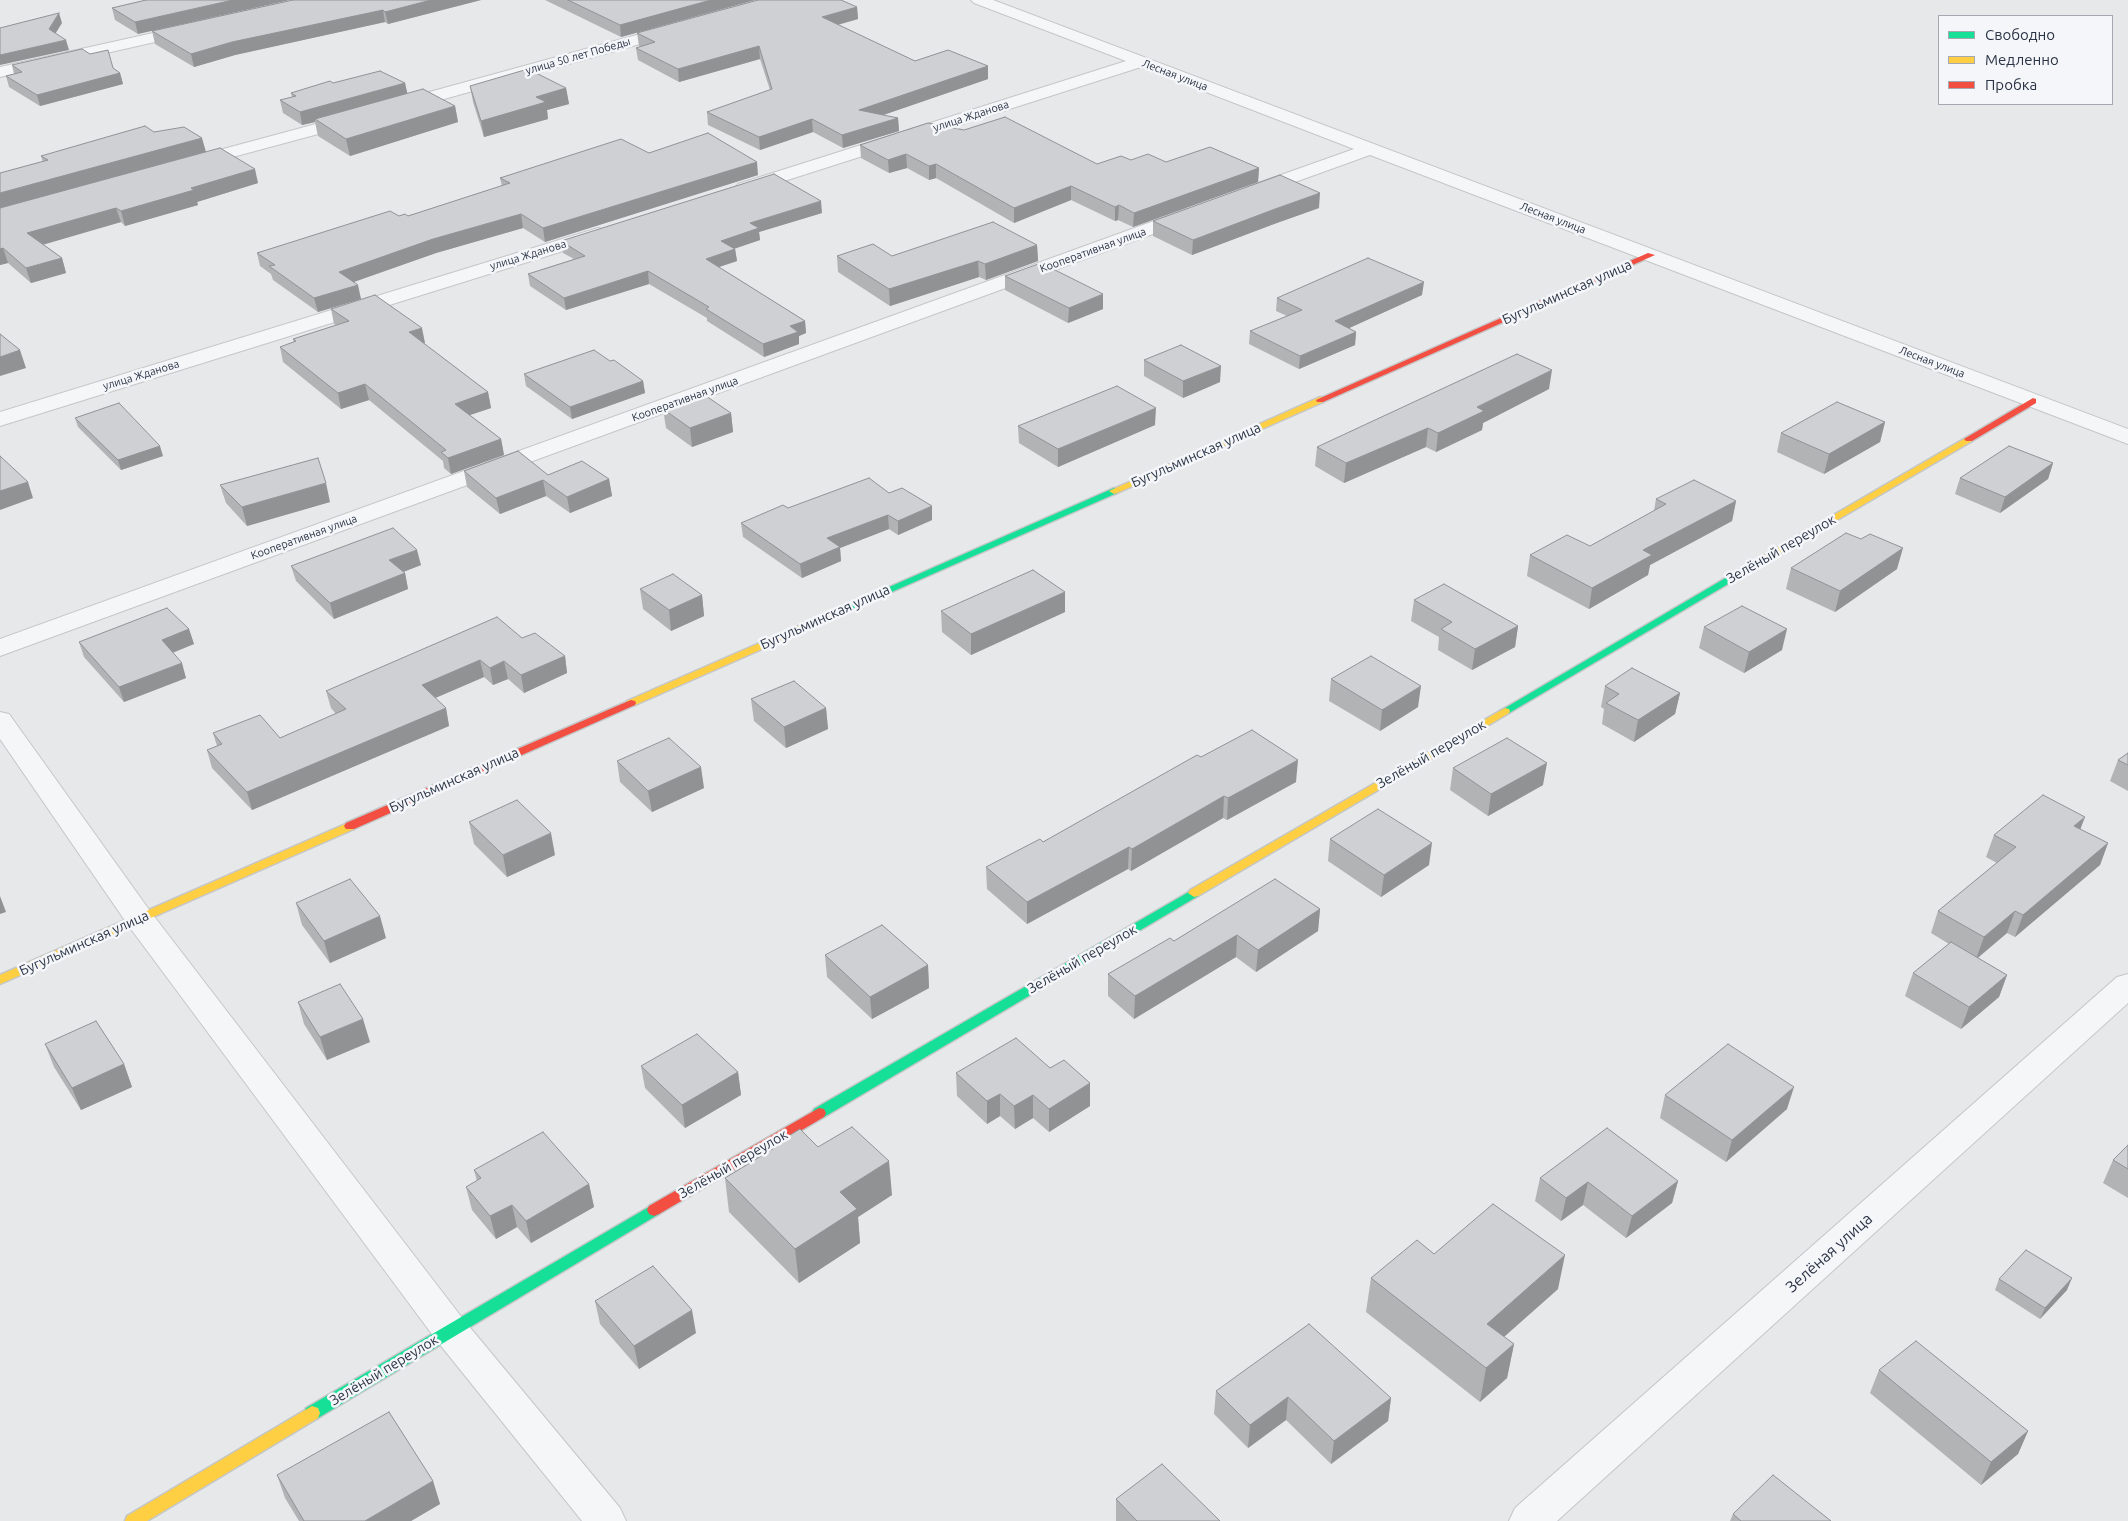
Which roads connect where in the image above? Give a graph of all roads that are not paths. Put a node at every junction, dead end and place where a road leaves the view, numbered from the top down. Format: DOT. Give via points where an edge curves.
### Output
graph roads {
  1 [pos="979,0"];
  2 [pos="693,24"];
  3 [pos="207,26"];
  4 [pos="1141,62"];
  5 [pos="0,72"];
  6 [pos="385,110"];
  7 [pos="366,115"];
  8 [pos="1369,149"];
  9 [pos="173,169"];
  10 [pos="726,193"];
  11 [pos="1238,197"];
  12 [pos="1210,207"];
  13 [pos="613,229"];
  14 [pos="1651,255"];
  15 [pos="2033,401"];
  16 [pos="0,419"];
  17 [pos="2128,437"];
  18 [pos="0,648"];
  19 [pos="0,720"];
  20 [pos="139,918"];
  21 [pos="0,980"];
  22 [pos="2128,985"];
  23 [pos="450,1330"];
  24 [pos="134,1521"];
  25 [pos="606,1521"];
  26 [pos="1530,1521"];
  1 -- 4 [label="street, Лесная улица"];
  2 -- 6 [label="street, улица 50 лет Победы"];
  3 -- 5 [label="street"];
  4 -- 8 [label="street, Лесная улица"];
  4 -- 10 [label="street, улица Жданова"];
  7 -- 9 [label="street"];
  8 -- 11 [label="street"];
  8 -- 14 [label="street, Лесная улица"];
  12 -- 18 [label="street, Кооперативная улица"];
  13 -- 16 [label="street, улица Жданова"];
  14 -- 15 [label="street, Лесная улица"];
  14 -- 20 [label="street, Бугульминская улица"];
  15 -- 17 [label="street, Лесная улица"];
  15 -- 23 [label="street, Зелёный переулок"];
  19 -- 20 [label="street"];
  20 -- 21 [label="street, Бугульминская улица"];
  20 -- 23 [label="street"];
  22 -- 26 [label="street, Зелёная улица"];
  23 -- 24 [label="street, Зелёный переулок"];
  23 -- 25 [label="street"];
}
